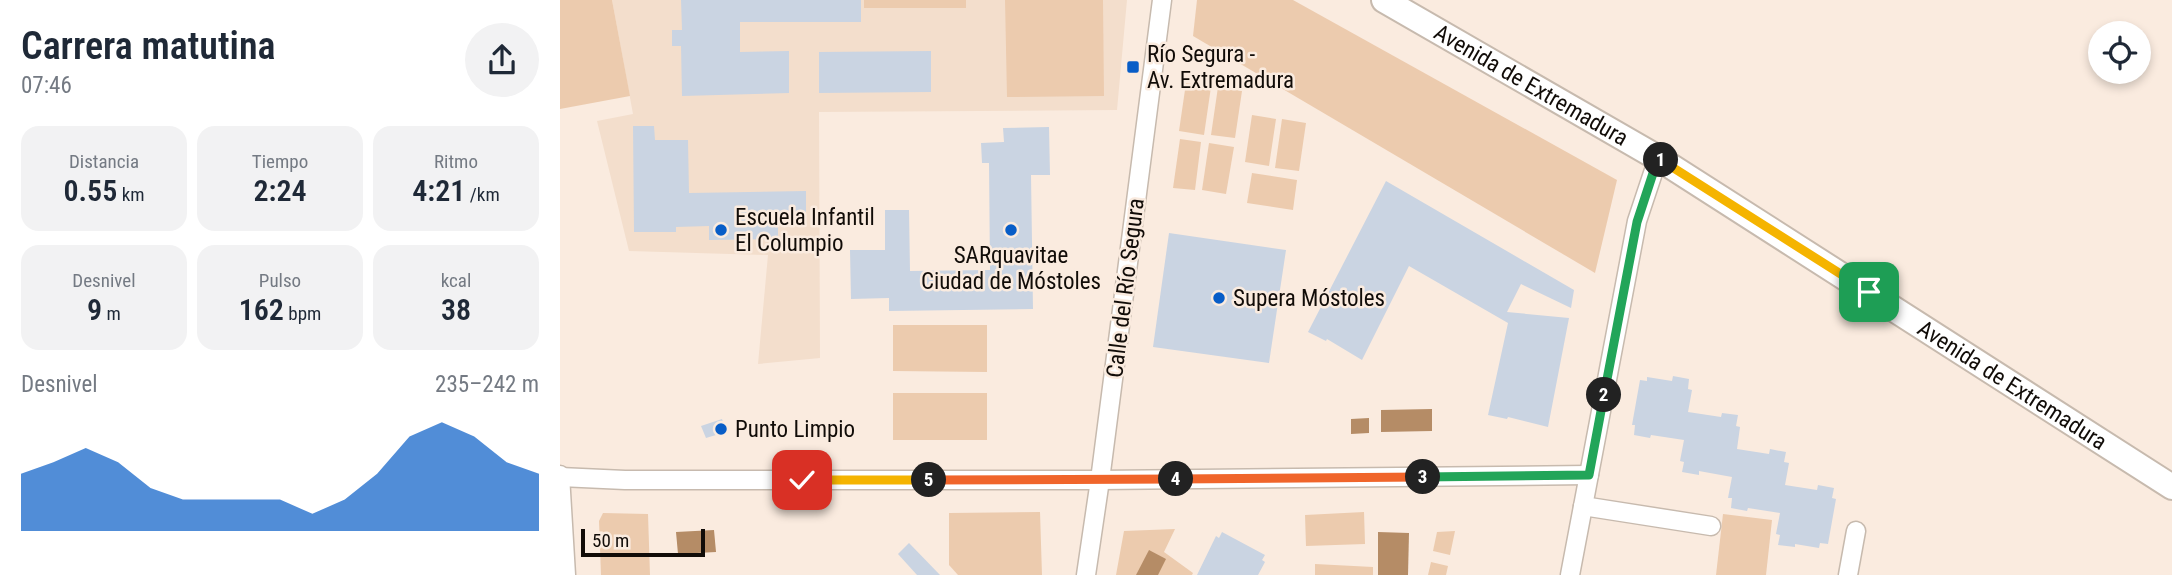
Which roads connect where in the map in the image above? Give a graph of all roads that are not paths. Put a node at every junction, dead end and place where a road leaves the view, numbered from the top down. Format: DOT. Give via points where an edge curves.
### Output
graph roads {
  1 [pos="1162,0"];
  2 [pos="1384,0"];
  3 [pos="1658,158"];
  4 [pos="1589,475"];
  5 [pos="560,477"];
  6 [pos="1100,480"];
  7 [pos="2172,487"];
  8 [pos="1583,506"];
  9 [pos="1711,526"];
  10 [pos="1856,531"];
  11 [pos="566,575"];
  12 [pos="1086,575"];
  13 [pos="1570,575"];
  14 [pos="1849,575"];
  1 -- 6 [label="street, Calle del Río Segura"];
  2 -- 3 [label="street, Avenida de Extremadura"];
  3 -- 4 [label="street" via="1637,222"];
  3 -- 7 [label="street, Avenida de Extremadura"];
  4 -- 6 [label="street"];
  4 -- 8 [label="street"];
  5 -- 6 [label="street"];
  5 -- 11 [label="street"];
  6 -- 12 [label="street, Calle del Río Segura"];
  8 -- 9 [label="street"];
  8 -- 13 [label="street"];
  10 -- 14 [label="street"];
}
